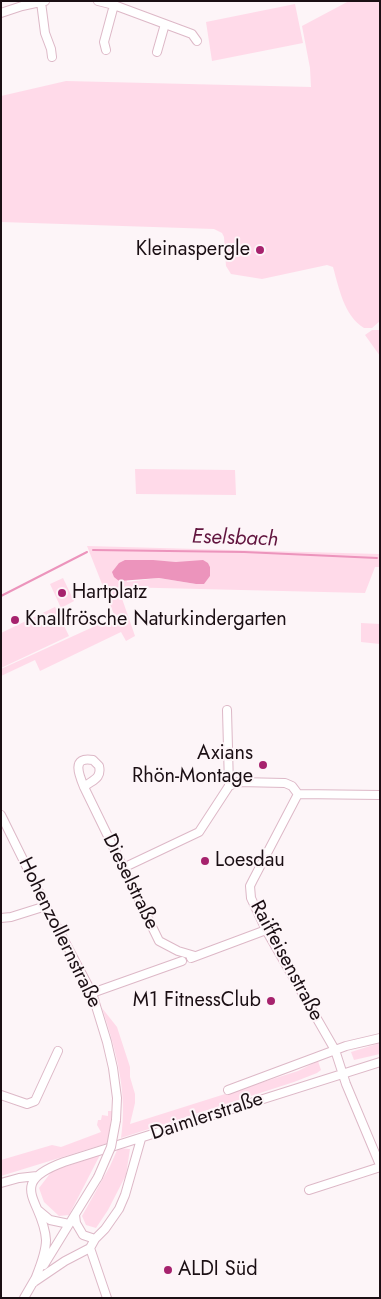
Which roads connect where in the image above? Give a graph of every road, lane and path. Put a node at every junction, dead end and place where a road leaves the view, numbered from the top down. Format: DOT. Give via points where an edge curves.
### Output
graph roads {
  1 [pos="98,1"];
  2 [pos="43,2"];
  3 [pos="22,4"];
  4 [pos="114,5"];
  5 [pos="1,13"];
  6 [pos="165,24"];
  7 [pos="197,40"];
  8 [pos="106,50"];
  9 [pos="157,52"];
  10 [pos="52,57"];
  11 [pos="227,710"];
  12 [pos="228,786"];
  13 [pos="84,787"];
  14 [pos="298,794"];
  15 [pos="380,795"];
  16 [pos="1,815"];
  17 [pos="123,868"];
  18 [pos="46,906"];
  19 [pos="1,918"];
  20 [pos="266,930"];
  21 [pos="195,956"];
  22 [pos="92,993"];
  23 [pos="380,1038"];
  24 [pos="334,1050"];
  25 [pos="58,1051"];
  26 [pos="380,1062"];
  27 [pos="343,1073"];
  28 [pos="228,1090"];
  29 [pos="2,1098"];
  30 [pos="142,1138"];
  31 [pos="380,1166"];
  32 [pos="36,1176"];
  33 [pos="1,1183"];
  34 [pos="309,1190"];
  35 [pos="36,1209"];
  36 [pos="75,1215"];
  37 [pos="69,1224"];
  38 [pos="95,1239"];
  39 [pos="90,1248"];
  40 [pos="34,1282"];
  41 [pos="24,1298"];
  42 [pos="107,1298"];
  1 -- 4 [label="street"];
  2 -- 3 [label="street"];
  2 -- 10 [label="street" via="45,33"];
  3 -- 5 [label="street"];
  4 -- 6 [label="street"];
  4 -- 8 [label="street" via="104,42"];
  6 -- 7 [label="street" via="192,34"];
  6 -- 9 [label="street"];
  11 -- 12 [label="street"];
  12 -- 14 [label="street" via="238,782 285,782"];
  12 -- 17 [label="street" via="199,832"];
  13 -- 17 [label="street, Dieselstraße"];
  14 -- 15 [label="street"];
  14 -- 20 [label="street, Raiffeisenstraße" via="250,886 251,898"];
  16 -- 18 [label="street, Hohenzollernstraße"];
  17 -- 21 [label="street, Dieselstraße" via="159,940"];
  18 -- 19 [label="street"];
  18 -- 22 [label="street, Hohenzollernstraße"];
  20 -- 21 [label="street"];
  20 -- 24 [label="street, Raiffeisenstraße"];
  21 -- 22 [label="street"];
  22 -- 36 [label="street, Hohenzollernstraße, bridge" via="113,1068 116,1120 111,1147 98,1177"];
  23 -- 24 [label="street"];
  24 -- 27 [label="street, Raiffeisenstraße"];
  24 -- 28 [label="street"];
  25 -- 29 [label="street" via="35,1102 27,1104"];
  26 -- 27 [label="street, Daimlerstraße"];
  27 -- 30 [label="street, Daimlerstraße"];
  27 -- 31 [label="street, Raiffeisenstraße"];
  30 -- 32 [label="street, Daimlerstraße" via="52,1167"];
  30 -- 38 [label="street" via="122,1202"];
  31 -- 34 [label="street"];
  32 -- 33 [label="street, Daimlerstraße"];
  32 -- 35 [label="street" via="31,1189"];
  35 -- 37 [label="street" via="50,1220"];
  35 -- 40 [label="street" via="46,1242"];
  36 -- 37 [label="street, Hohenzollernstraße"];
  36 -- 38 [label="street" via="83,1235"];
  37 -- 40 [label="street, Hohenzollernstraße"];
  38 -- 39 [label="street"];
  39 -- 40 [label="street"];
  39 -- 42 [label="street"];
  40 -- 41 [label="street, Hohenzollernstraße"];
}
